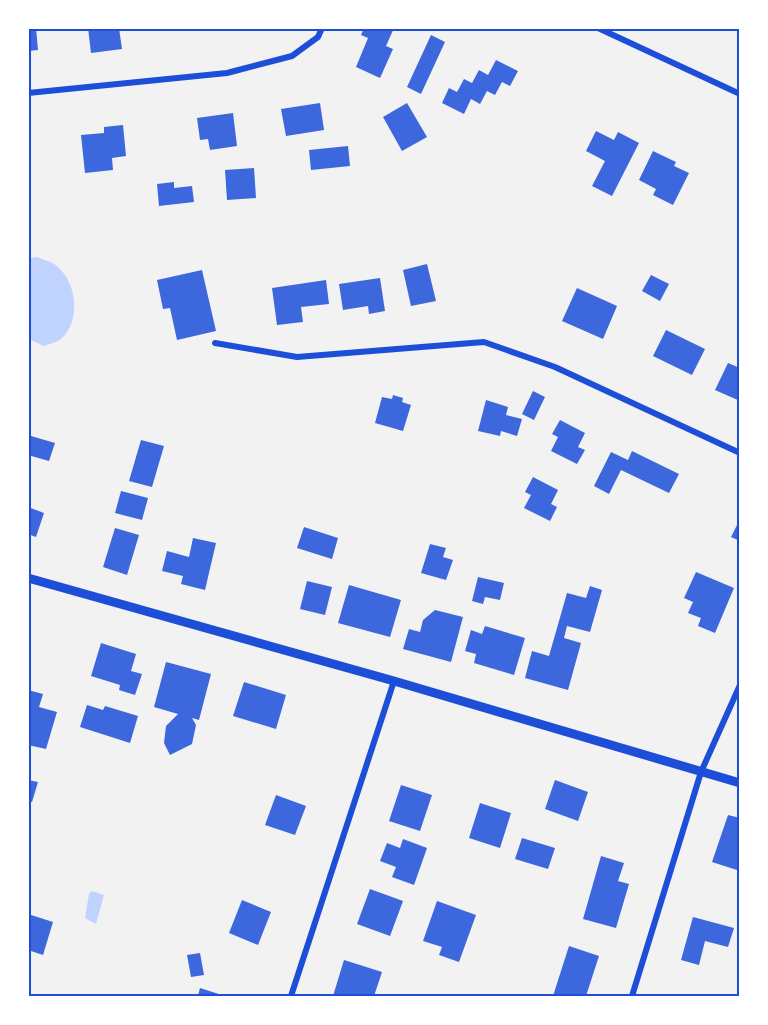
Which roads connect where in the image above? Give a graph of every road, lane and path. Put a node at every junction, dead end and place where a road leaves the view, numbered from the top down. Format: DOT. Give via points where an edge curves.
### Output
graph roads {
  1 [pos="322,28"];
  2 [pos="598,28"];
  3 [pos="28,93"];
  4 [pos="740,94"];
  5 [pos="215,343"];
  6 [pos="740,453"];
  7 [pos="28,578"];
  8 [pos="394,681"];
  9 [pos="740,685"];
  10 [pos="701,772"];
  11 [pos="740,783"];
  12 [pos="291,996"];
  13 [pos="632,996"];
  1 -- 3 [label="street" via="318,37 292,56 227,73"];
  2 -- 4 [label="street"];
  5 -- 6 [label="street" via="297,357 484,342 555,367"];
  7 -- 8 [label="street"];
  8 -- 10 [label="street"];
  8 -- 12 [label="street"];
  9 -- 10 [label="street"];
  10 -- 11 [label="street"];
  10 -- 13 [label="street"];
}
